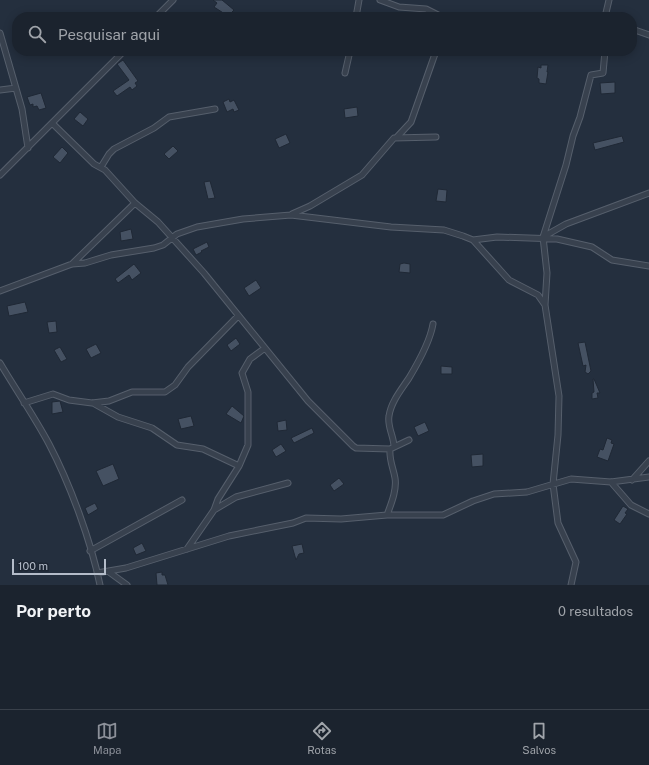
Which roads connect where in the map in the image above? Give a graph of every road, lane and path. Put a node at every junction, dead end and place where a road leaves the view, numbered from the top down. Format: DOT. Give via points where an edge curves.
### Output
graph roads {
  1 [pos="173,0"];
  2 [pos="359,0"];
  3 [pos="380,0"];
  4 [pos="608,0"];
  5 [pos="161,12"];
  6 [pos="357,12"];
  7 [pos="433,12"];
  8 [pos="606,12"];
  9 [pos="637,31"];
  10 [pos="0,34"];
  11 [pos="649,35"];
  12 [pos="119,56"];
  13 [pos="349,56"];
  14 [pos="434,56"];
  15 [pos="604,56"];
  16 [pos="345,72"];
  17 [pos="16,88"];
  18 [pos="0,90"];
  19 [pos="215,109"];
  20 [pos="52,123"];
  21 [pos="397,137"];
  22 [pos="436,137"];
  23 [pos="28,148"];
  24 [pos="101,167"];
  25 [pos="0,175"];
  26 [pos="649,193"];
  27 [pos="136,203"];
  28 [pos="291,215"];
  29 [pos="543,237"];
  30 [pos="172,238"];
  31 [pos="473,240"];
  32 [pos="72,264"];
  33 [pos="649,266"];
  34 [pos="0,291"];
  35 [pos="545,305"];
  36 [pos="238,316"];
  37 [pos="433,324"];
  38 [pos="265,348"];
  39 [pos="0,363"];
  40 [pos="24,403"];
  41 [pos="92,403"];
  42 [pos="409,440"];
  43 [pos="392,448"];
  44 [pos="649,462"];
  45 [pos="239,466"];
  46 [pos="649,477"];
  47 [pos="632,480"];
  48 [pos="612,482"];
  49 [pos="288,483"];
  50 [pos="553,484"];
  51 [pos="182,500"];
  52 [pos="214,510"];
  53 [pos="649,514"];
  54 [pos="387,515"];
  55 [pos="187,549"];
  56 [pos="90,551"];
  57 [pos="110,572"];
  58 [pos="97,573"];
  59 [pos="100,585"];
  60 [pos="127,585"];
  61 [pos="571,585"];
  1 -- 5 [label="street"];
  2 -- 6 [label="street"];
  3 -- 7 [label="street" via="399,7 426,8"];
  4 -- 8 [label="street"];
  9 -- 11 [label="street"];
  10 -- 17 [label="street"];
  12 -- 20 [label="street"];
  13 -- 16 [label="street"];
  14 -- 21 [label="street" via="411,122"];
  15 -- 29 [label="street" via="602,73 591,75"];
  17 -- 18 [label="street"];
  17 -- 23 [label="street"];
  19 -- 24 [label="street" via="168,116 154,128 114,148"];
  20 -- 23 [label="street"];
  20 -- 24 [label="street" via="94,164"];
  21 -- 22 [label="street"];
  21 -- 28 [label="street" via="362,175"];
  23 -- 25 [label="street"];
  24 -- 27 [label="street"];
  26 -- 29 [label="street" via="566,224"];
  27 -- 30 [label="street"];
  27 -- 32 [label="street"];
  28 -- 30 [label="street" via="243,219 197,227"];
  28 -- 31 [label="street" via="391,227 444,230"];
  29 -- 31 [label="street"];
  29 -- 33 [label="street" via="592,247 612,260"];
  29 -- 35 [label="street" via="547,273"];
  30 -- 32 [label="street" via="154,248"];
  30 -- 36 [label="street"];
  31 -- 35 [label="street" via="510,280 538,295"];
  32 -- 34 [label="street"];
  35 -- 50 [label="street" via="559,396"];
  36 -- 38 [label="street"];
  36 -- 41 [label="street" via="165,392 132,392 109,401"];
  37 -- 43 [label="street" via="428,345 400,391 389,416 394,440"];
  38 -- 43 [label="street" via="308,401 353,446"];
  38 -- 45 [label="street" via="250,359 242,373 248,392 249,435 248,446"];
  39 -- 40 [label="street"];
  40 -- 41 [label="street" via="53,394 69,400"];
  40 -- 56 [label="street" via="55,458"];
  41 -- 45 [label="street" via="118,417 152,428 177,445 203,449"];
  42 -- 43 [label="street"];
  43 -- 54 [label="street" via="389,457 395,484"];
  44 -- 47 [label="street"];
  45 -- 52 [label="street" via="225,485"];
  46 -- 47 [label="street"];
  47 -- 48 [label="street"];
  48 -- 50 [label="street" via="578,478"];
  48 -- 53 [label="street" via="631,505"];
  49 -- 52 [label="street" via="236,498"];
  50 -- 54 [label="street" via="527,492 494,494 443,515"];
  50 -- 61 [label="street" via="558,522 576,562"];
  51 -- 56 [label="street"];
  52 -- 55 [label="street"];
  54 -- 55 [label="street" via="341,519 306,518"];
  55 -- 57 [label="street"];
  56 -- 58 [label="street"];
  57 -- 58 [label="street"];
  57 -- 60 [label="street"];
  58 -- 59 [label="street"];
}
